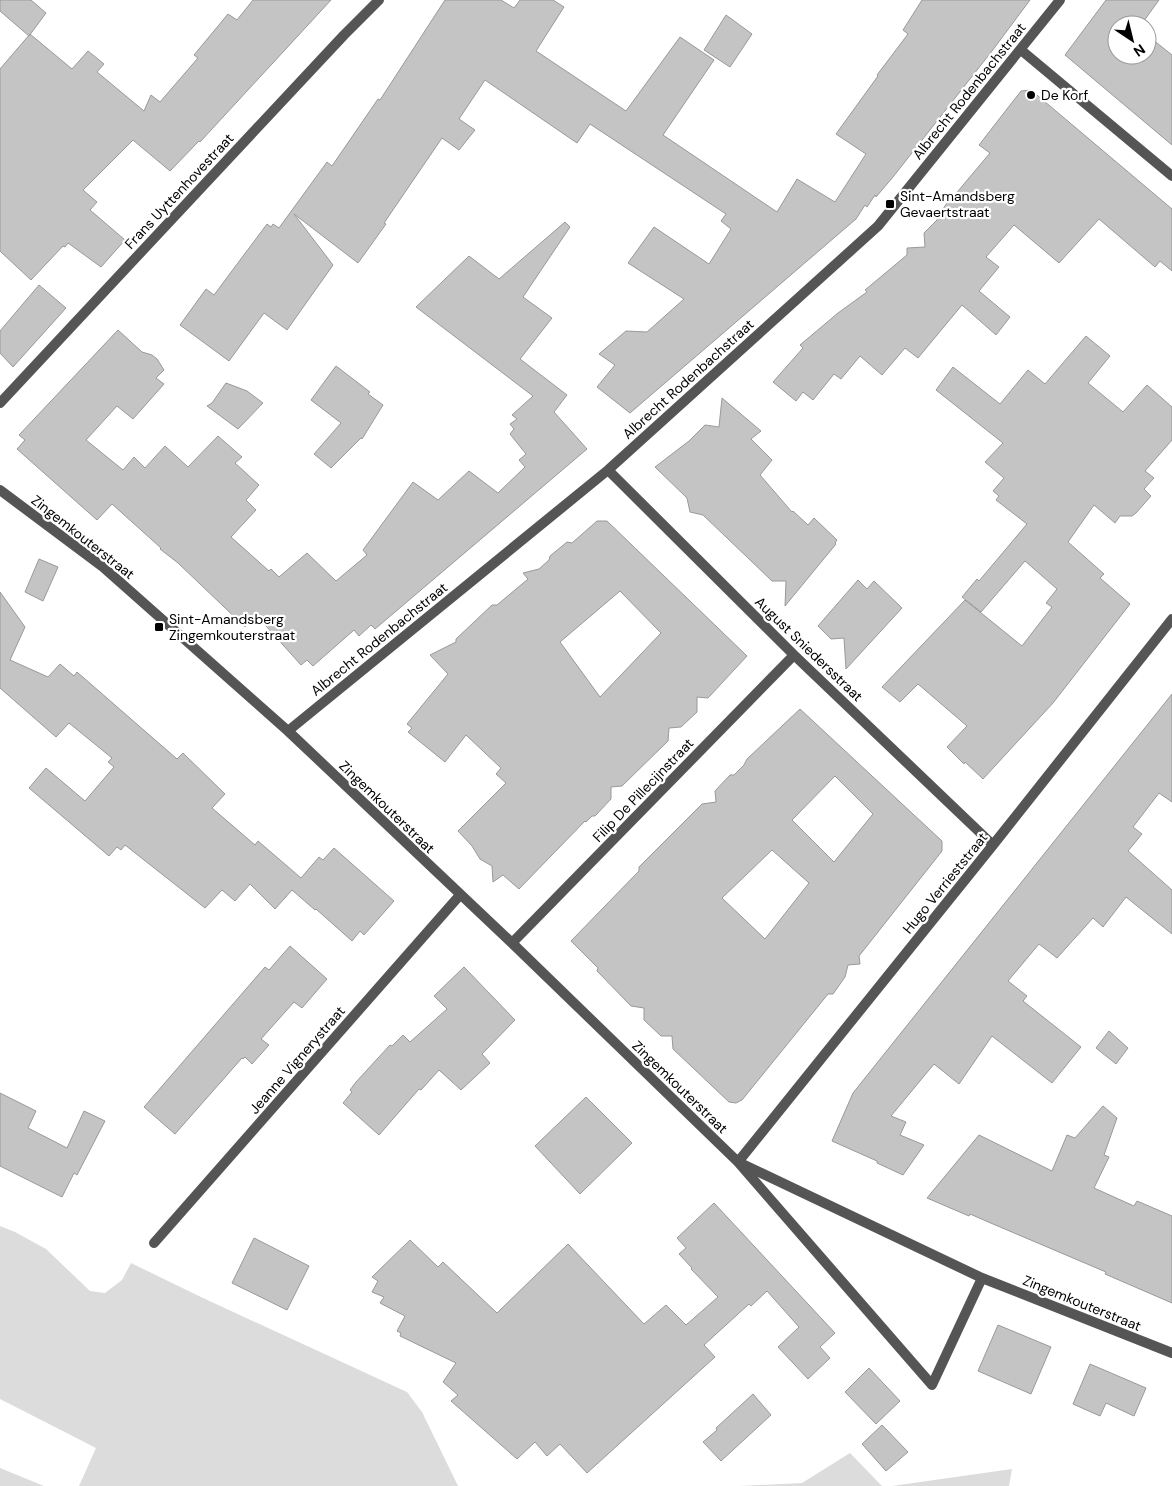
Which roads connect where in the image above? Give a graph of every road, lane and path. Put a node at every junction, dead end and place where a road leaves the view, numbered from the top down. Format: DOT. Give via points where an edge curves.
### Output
graph roads {
  1 [pos="379,0"];
  2 [pos="1060,0"];
  3 [pos="1021,50"];
  4 [pos="1172,176"];
  5 [pos="0,403"];
  6 [pos="608,470"];
  7 [pos="0,490"];
  8 [pos="1172,619"];
  9 [pos="794,655"];
  10 [pos="288,731"];
  11 [pos="993,845"];
  12 [pos="460,895"];
  13 [pos="512,943"];
  14 [pos="738,1162"];
  15 [pos="154,1244"];
  16 [pos="982,1278"];
  17 [pos="1172,1353"];
  1 -- 5 [label="street, Frans Uyttenhovestraat"];
  2 -- 3 [label="street, Albrecht Rodenbachstraat"];
  3 -- 4 [label="street"];
  3 -- 6 [label="street, Albrecht Rodenbachstraat" via="878,226"];
  6 -- 9 [label="street, August Sniedersstraat"];
  6 -- 10 [label="street, Albrecht Rodenbachstraat"];
  7 -- 10 [label="street, Zingemkouterstraat" via="103,567"];
  8 -- 11 [label="street, Hugo Verrieststraat"];
  9 -- 11 [label="street, August Sniedersstraat"];
  9 -- 13 [label="street, Filip De Pillecijnstraat"];
  10 -- 12 [label="street, Zingemkouterstraat"];
  11 -- 14 [label="street, Hugo Verrieststraat"];
  12 -- 13 [label="street, Zingemkouterstraat"];
  12 -- 15 [label="street, Jeanne Vignerystraat"];
  13 -- 14 [label="street, Zingemkouterstraat"];
  14 -- 16 [label="street, Zingemkouterstraat"];
  14 -- 16 [label="street, Zingemkouterstraat" via="932,1385"];
  16 -- 17 [label="street, Zingemkouterstraat"];
}
